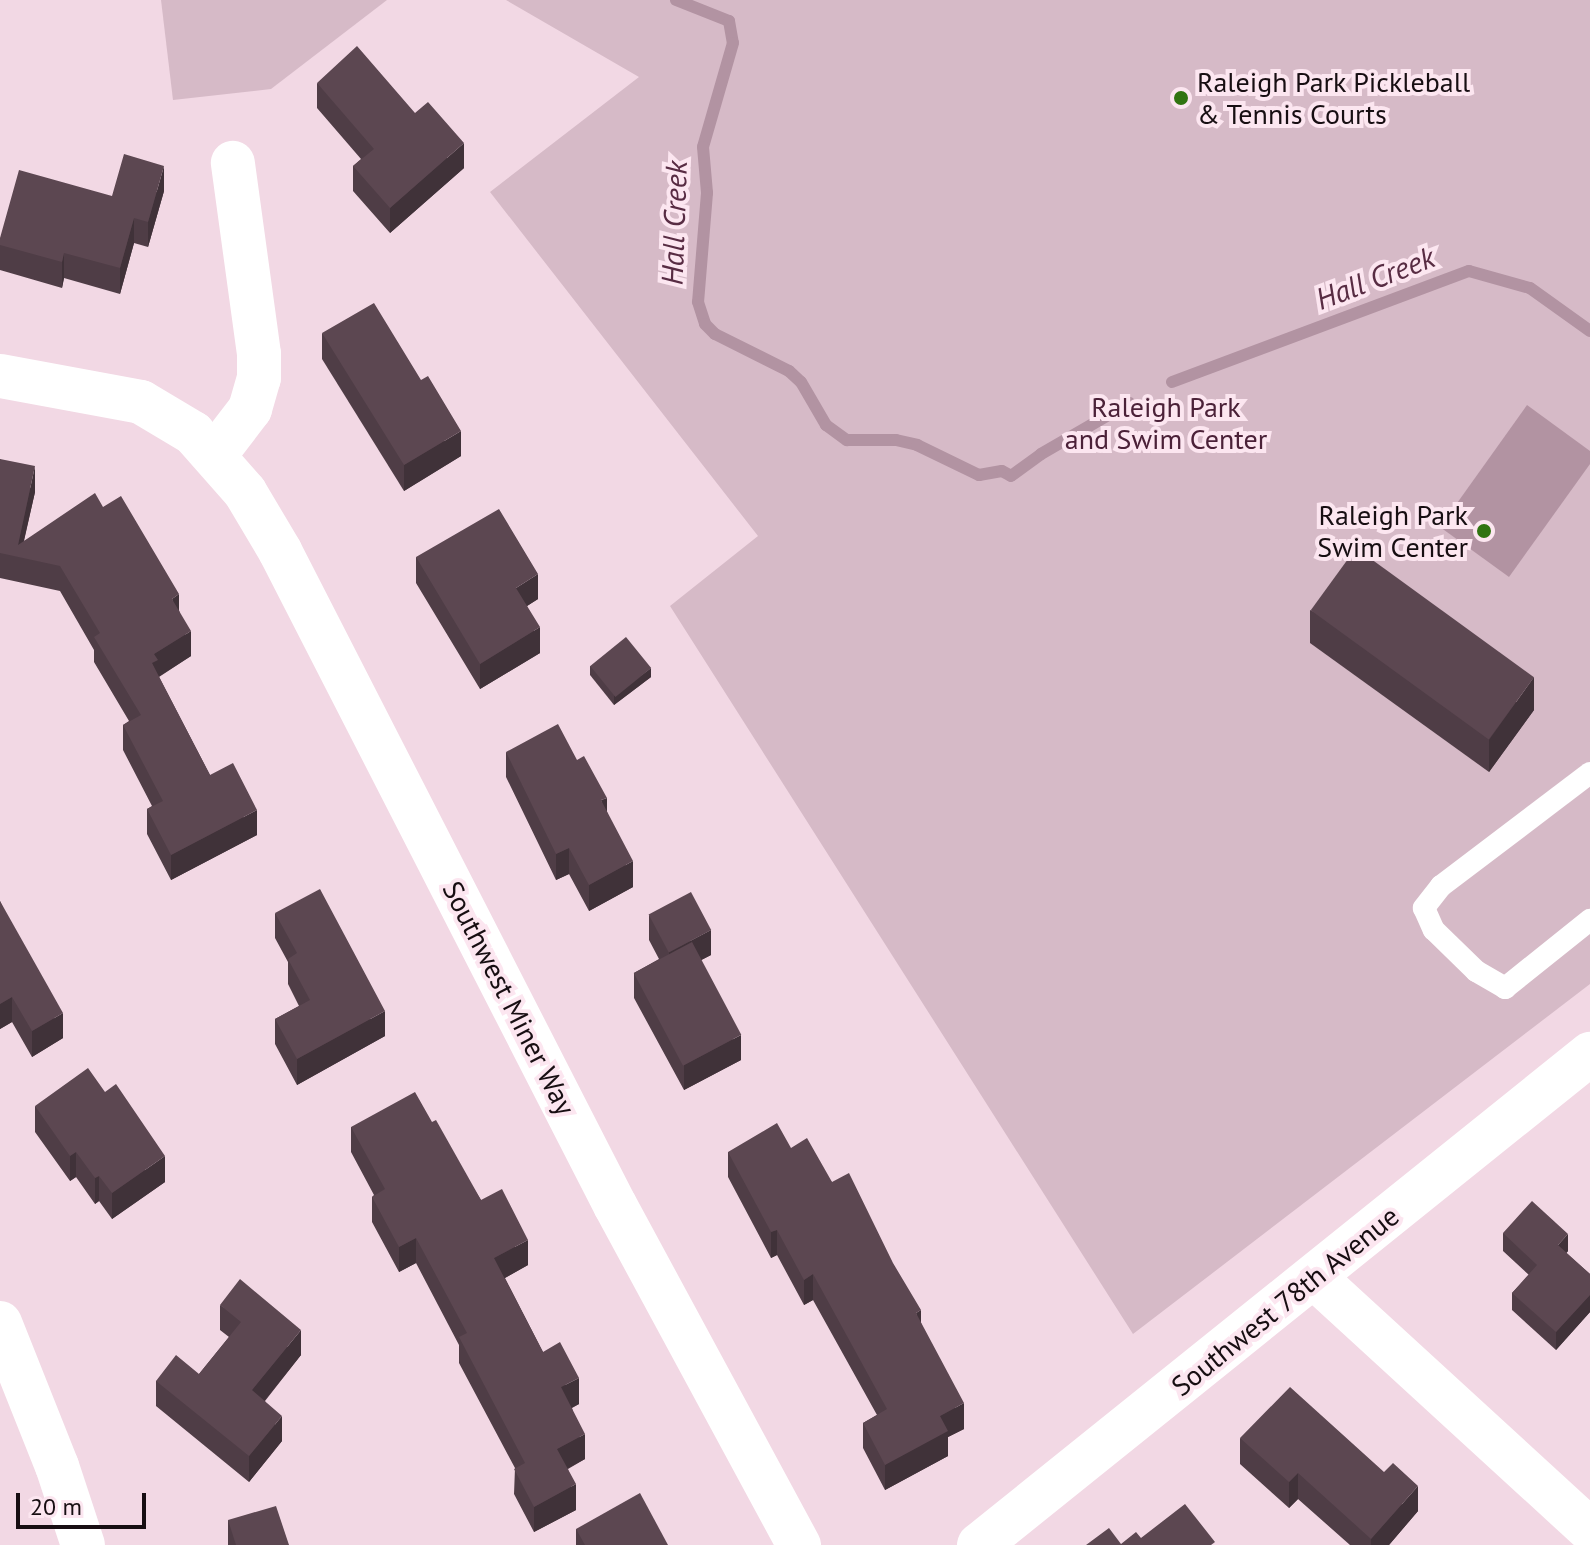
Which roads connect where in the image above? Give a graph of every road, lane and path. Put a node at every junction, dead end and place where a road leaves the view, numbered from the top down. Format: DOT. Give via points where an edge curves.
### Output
graph roads {
  1 [pos="233,163"];
  2 [pos="0,376"];
  3 [pos="214,456"];
  4 [pos="1590,773"];
  5 [pos="1590,920"];
  6 [pos="1590,1054"];
  7 [pos="1315,1278"];
  8 [pos="0,1323"];
  9 [pos="1590,1530"];
  10 [pos="83,1545"];
  11 [pos="799,1545"];
  12 [pos="979,1545"];
  1 -- 3 [label="street" via="259,378 250,409"];
  2 -- 3 [label="street, Southwest Miner Way" via="141,402 193,433"];
  3 -- 11 [label="street, Southwest Miner Way" via="268,528 615,1205"];
  4 -- 5 [label="lane" via="1441,886 1424,908 1427,920 1476,971 1505,988"];
  6 -- 7 [label="street, Southwest 78th Avenue"];
  7 -- 9 [label="street"];
  7 -- 12 [label="street, Southwest 78th Avenue"];
  8 -- 10 [label="street"];
}
